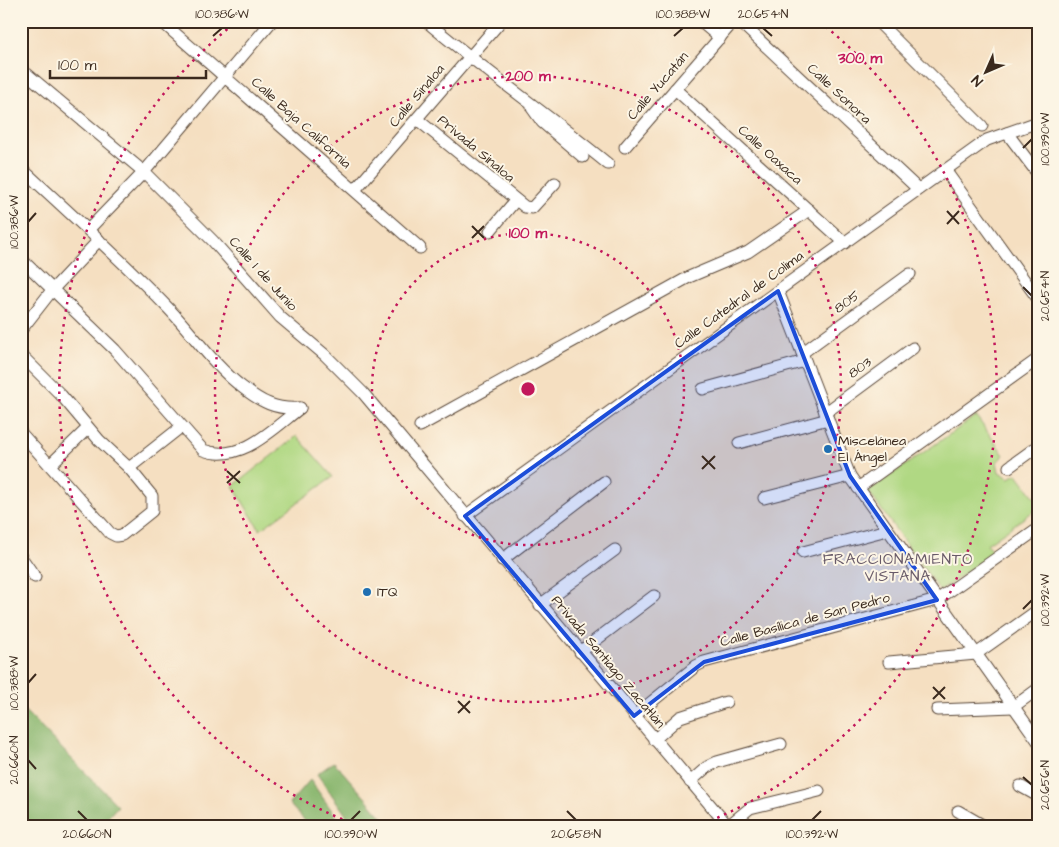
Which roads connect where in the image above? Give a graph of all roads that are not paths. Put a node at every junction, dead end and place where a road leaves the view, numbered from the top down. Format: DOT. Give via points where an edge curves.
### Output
graph roads {
  1 [pos="161,21"];
  2 [pos="272,21"];
  3 [pos="426,21"];
  4 [pos="501,21"];
  5 [pos="700,21"];
  6 [pos="734,21"];
  7 [pos="739,21"];
  8 [pos="878,21"];
  9 [pos="720,38"];
  10 [pos="469,58"];
  11 [pos="21,69"];
  12 [pos="227,77"];
  13 [pos="675,90"];
  14 [pos="528,102"];
  15 [pos="418,120"];
  16 [pos="1038,122"];
  17 [pos="982,126"];
  18 [pos="1008,133"];
  19 [pos="625,147"];
  20 [pos="583,157"];
  21 [pos="608,164"];
  22 [pos="21,168"];
  23 [pos="945,170"];
  24 [pos="144,172"];
  25 [pos="1038,174"];
  26 [pos="555,183"];
  27 [pos="918,189"];
  28 [pos="354,190"];
  29 [pos="515,201"];
  30 [pos="809,210"];
  31 [pos="89,229"];
  32 [pos="490,231"];
  33 [pos="99,240"];
  34 [pos="845,242"];
  35 [pos="420,248"];
  36 [pos="21,259"];
  37 [pos="910,274"];
  38 [pos="53,289"];
  39 [pos="778,291"];
  40 [pos="1038,299"];
  41 [pos="21,330"];
  42 [pos="913,348"];
  43 [pos="21,355"];
  44 [pos="804,357"];
  45 [pos="1038,359"];
  46 [pos="703,390"];
  47 [pos="827,416"];
  48 [pos="420,426"];
  49 [pos="181,427"];
  50 [pos="88,428"];
  51 [pos="21,433"];
  52 [pos="739,443"];
  53 [pos="1038,446"];
  54 [pos="51,464"];
  55 [pos="1009,467"];
  56 [pos="129,468"];
  57 [pos="850,476"];
  58 [pos="604,482"];
  59 [pos="858,488"];
  60 [pos="764,498"];
  61 [pos="465,516"];
  62 [pos="1038,528"];
  63 [pos="887,530"];
  64 [pos="615,550"];
  65 [pos="803,552"];
  66 [pos="21,557"];
  67 [pos="502,560"];
  68 [pos="35,577"];
  69 [pos="654,596"];
  70 [pos="937,600"];
  71 [pos="540,605"];
  72 [pos="1038,610"];
  73 [pos="580,652"];
  74 [pos="976,654"];
  75 [pos="889,662"];
  76 [pos="1038,690"];
  77 [pos="726,702"];
  78 [pos="1014,707"];
  79 [pos="937,710"];
  80 [pos="634,716"];
  81 [pos="654,740"];
  82 [pos="1038,741"];
  83 [pos="781,744"];
  84 [pos="690,782"];
  85 [pos="1020,786"];
  86 [pos="819,791"];
  87 [pos="1038,796"];
  88 [pos="958,812"];
  89 [pos="728,826"];
  90 [pos="984,826"];
  1 -- 12 [label="street, Calle Baja California"];
  2 -- 12 [label="street"];
  3 -- 10 [label="street"];
  4 -- 10 [label="street, Calle Sinaloa"];
  5 -- 9 [label="street"];
  6 -- 9 [label="street, Calle Yucatán"];
  7 -- 27 [label="street, Calle Sonora"];
  8 -- 17 [label="street"];
  9 -- 13 [label="street, Calle Yucatán"];
  10 -- 14 [label="street"];
  10 -- 15 [label="street, Calle Sinaloa"];
  11 -- 24 [label="street, Calle 1 de Junio"];
  12 -- 24 [label="street"];
  12 -- 28 [label="street, Calle Baja California"];
  13 -- 19 [label="street, Calle Yucatán"];
  13 -- 30 [label="street, Calle Oaxaca"];
  14 -- 20 [label="street" via="542,122"];
  14 -- 21 [label="street"];
  15 -- 28 [label="street, Calle Sinaloa"];
  15 -- 29 [label="street, Privada Sinaloa"];
  16 -- 18 [label="street, Calle Catedral de Colima"];
  18 -- 23 [label="street, Calle Catedral de Colima" via="992,137"];
  18 -- 25 [label="street"];
  22 -- 31 [label="street"];
  23 -- 27 [label="street, Calle Catedral de Colima"];
  23 -- 40 [label="street"];
  24 -- 31 [label="street"];
  24 -- 61 [label="street, Calle 1 de Junio" via="213,240 280,317 363,393"];
  26 -- 29 [label="street, Privada Sinaloa" via="532,208 525,208"];
  27 -- 34 [label="street, Calle Catedral de Colima"];
  28 -- 35 [label="street, Calle Baja California"];
  29 -- 32 [label="street, Privada Sinaloa"];
  30 -- 34 [label="street, Calle Oaxaca"];
  30 -- 48 [label="street" via="748,252 689,277"];
  31 -- 33 [label="street"];
  33 -- 38 [label="street"];
  33 -- 49 [label="street" via="242,387 283,410 300,408 259,440 230,454 203,450"];
  34 -- 39 [label="street, Calle Catedral de Colima"];
  36 -- 38 [label="street"];
  37 -- 44 [label="street, 805"];
  38 -- 41 [label="street"];
  38 -- 49 [label="street" via="145,381"];
  39 -- 44 [label="street"];
  39 -- 61 [label="street, Calle Catedral de Colima"];
  42 -- 47 [label="street, 803"];
  43 -- 50 [label="street"];
  44 -- 46 [label="street"];
  44 -- 47 [label="street"];
  45 -- 59 [label="street"];
  47 -- 52 [label="street"];
  47 -- 57 [label="street"];
  49 -- 56 [label="street"];
  50 -- 54 [label="street"];
  50 -- 56 [label="street"];
  51 -- 54 [label="street"];
  53 -- 55 [label="street"];
  54 -- 56 [label="street" via="105,528 116,536 130,530 152,511 154,504 152,496"];
  57 -- 59 [label="street"];
  57 -- 60 [label="street"];
  58 -- 67 [label="street"];
  59 -- 63 [label="street"];
  61 -- 67 [label="street, Privada Santiago Zacatlán"];
  62 -- 70 [label="street, Calle Basílica de San Pedro"];
  63 -- 65 [label="street"];
  63 -- 70 [label="street"];
  64 -- 71 [label="street"];
  66 -- 68 [label="street"];
  67 -- 71 [label="street, Privada Santiago Zacatlán"];
  69 -- 73 [label="street"];
  70 -- 74 [label="street"];
  70 -- 80 [label="street, Calle Basílica de San Pedro" via="704,662"];
  71 -- 73 [label="street, Privada Santiago Zacatlán"];
  72 -- 74 [label="street"];
  73 -- 80 [label="street, Privada Santiago Zacatlán"];
  74 -- 75 [label="street"];
  74 -- 78 [label="street"];
  76 -- 78 [label="street"];
  77 -- 81 [label="street" via="680,717"];
  78 -- 79 [label="street"];
  78 -- 82 [label="street"];
  80 -- 81 [label="street, Privada Santiago Zacatlán"];
  81 -- 84 [label="street, Privada Santiago Zacatlán"];
  83 -- 84 [label="street" via="717,762"];
  84 -- 89 [label="street, Privada Santiago Zacatlán"];
  85 -- 87 [label="street"];
  86 -- 89 [label="street" via="750,808"];
  88 -- 90 [label="street"];
}
